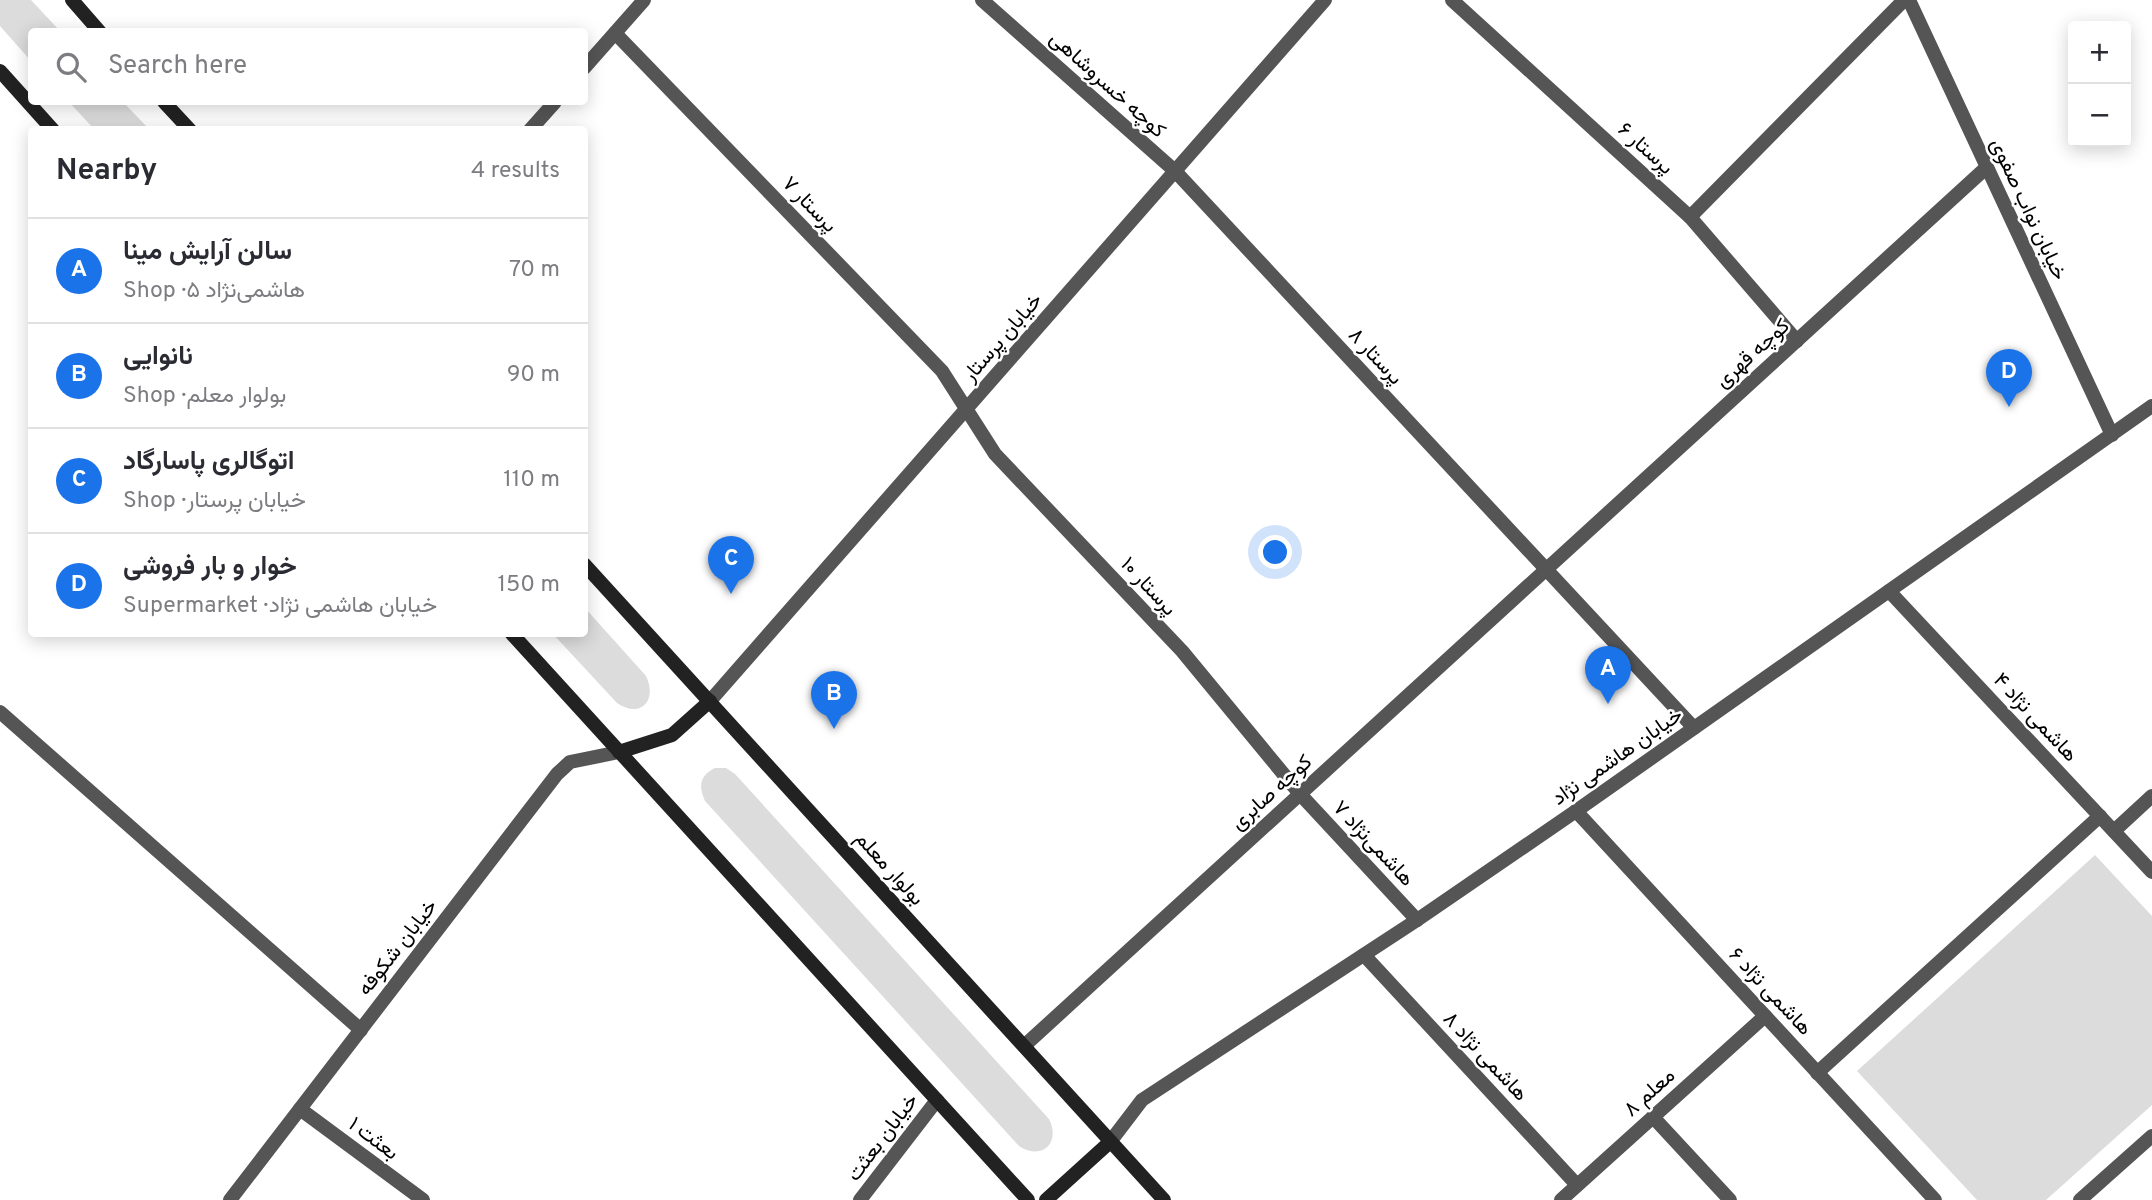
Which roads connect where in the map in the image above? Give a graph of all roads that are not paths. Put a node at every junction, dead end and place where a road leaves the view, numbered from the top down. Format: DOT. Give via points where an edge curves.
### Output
graph roads {
  1 [pos="72,0"];
  2 [pos="644,0"];
  3 [pos="982,0"];
  4 [pos="1325,0"];
  5 [pos="1452,0"];
  6 [pos="1907,0"];
  7 [pos="96,28"];
  8 [pos="615,33"];
  9 [pos="588,63"];
  10 [pos="0,71"];
  11 [pos="28,102"];
  12 [pos="31,105"];
  13 [pos="167,105"];
  14 [pos="552,105"];
  15 [pos="49,126"];
  16 [pos="186,126"];
  17 [pos="534,126"];
  18 [pos="1987,167"];
  19 [pos="1175,171"];
  20 [pos="1690,217"];
  21 [pos="1797,341"];
  22 [pos="2152,406"];
  23 [pos="967,409"];
  24 [pos="2112,435"];
  25 [pos="588,568"];
  26 [pos="1546,569"];
  27 [pos="1889,591"];
  28 [pos="515,637"];
  29 [pos="709,701"];
  30 [pos="0,712"];
  31 [pos="1694,728"];
  32 [pos="619,751"];
  33 [pos="1300,794"];
  34 [pos="2152,796"];
  35 [pos="1576,811"];
  36 [pos="2100,816"];
  37 [pos="2114,831"];
  38 [pos="2152,872"];
  39 [pos="1417,920"];
  40 [pos="1364,955"];
  41 [pos="1765,1016"];
  42 [pos="360,1030"];
  43 [pos="1024,1046"];
  44 [pos="1817,1073"];
  45 [pos="937,1100"];
  46 [pos="300,1109"];
  47 [pos="1653,1117"];
  48 [pos="2152,1136"];
  49 [pos="1110,1142"];
  50 [pos="1577,1185"];
  51 [pos="230,1200"];
  52 [pos="423,1200"];
  53 [pos="860,1200"];
  54 [pos="1028,1200"];
  55 [pos="1046,1200"];
  56 [pos="1164,1200"];
  57 [pos="1561,1200"];
  58 [pos="1730,1200"];
  59 [pos="1935,1200"];
  60 [pos="2080,1200"];
  1 -- 7 [label="main road"];
  2 -- 8 [label="street"];
  3 -- 19 [label="street, کوچه خسروشاهی"];
  4 -- 19 [label="street, خیابان پرستار"];
  5 -- 20 [label="street, پرستار ۶"];
  6 -- 18 [label="street, خیابان نواب صفوی"];
  6 -- 20 [label="street"];
  8 -- 9 [label="street"];
  8 -- 23 [label="street, پرستار ۷" via="942,371"];
  10 -- 11 [label="main road"];
  12 -- 15 [label="main road"];
  13 -- 16 [label="main road"];
  14 -- 17 [label="street"];
  18 -- 21 [label="street, کوچه قهری"];
  18 -- 24 [label="street, خیابان نواب صفوی"];
  19 -- 23 [label="street, خیابان پرستار"];
  19 -- 26 [label="street, پرستار ۸"];
  20 -- 21 [label="street, پرستار ۶"];
  21 -- 26 [label="street, کوچه قهری"];
  22 -- 24 [label="street, خیابان هاشمی نژاد"];
  23 -- 29 [label="street, خیابان پرستار"];
  23 -- 33 [label="street, پرستار ۱۰" via="995,454 1182,650"];
  24 -- 27 [label="street, خیابان هاشمی نژاد"];
  25 -- 29 [label="main road, بولوار معلم"];
  26 -- 31 [label="street, پرستار ۸"];
  26 -- 33 [label="street, کوچه صابری"];
  27 -- 31 [label="street, خیابان هاشمی نژاد"];
  27 -- 36 [label="street, هاشمی نژاد ۴"];
  28 -- 32 [label="main road"];
  29 -- 32 [label="main road" via="672,735"];
  29 -- 43 [label="main road, بولوار معلم"];
  30 -- 42 [label="street"];
  31 -- 35 [label="street, خیابان هاشمی نژاد"];
  32 -- 42 [label="street, خیابان شکوفه" via="570,762 558,774"];
  32 -- 45 [label="main road"];
  33 -- 39 [label="street, هاشمی‌نژاد ۷"];
  33 -- 43 [label="street, کوچه صابری"];
  34 -- 37 [label="street"];
  35 -- 39 [label="street, خیابان هاشمی نژاد"];
  35 -- 41 [label="street, هاشمی نژاد ۶"];
  36 -- 37 [label="street, هاشمی نژاد ۴"];
  36 -- 44 [label="street"];
  37 -- 38 [label="street, هاشمی نژاد ۴"];
  39 -- 40 [label="street, خیابان هاشمی نژاد"];
  40 -- 49 [label="street, خیابان هاشمی نژاد" via="1142,1100"];
  40 -- 50 [label="street, هاشمی نژاد ۸"];
  41 -- 44 [label="street, هاشمی نژاد ۶"];
  41 -- 47 [label="street, معلم ۸"];
  42 -- 46 [label="street, خیابان شکوفه"];
  43 -- 49 [label="main road, بولوار معلم"];
  44 -- 59 [label="street, هاشمی نژاد ۶"];
  45 -- 53 [label="street, خیابان بعثت"];
  45 -- 54 [label="main road"];
  46 -- 51 [label="street, خیابان شکوفه"];
  46 -- 52 [label="street, بعثت ۱"];
  47 -- 50 [label="street, معلم ۸"];
  47 -- 58 [label="street"];
  48 -- 60 [label="street"];
  49 -- 55 [label="main road"];
  49 -- 56 [label="main road, بولوار معلم"];
  50 -- 57 [label="street, معلم ۸"];
}
